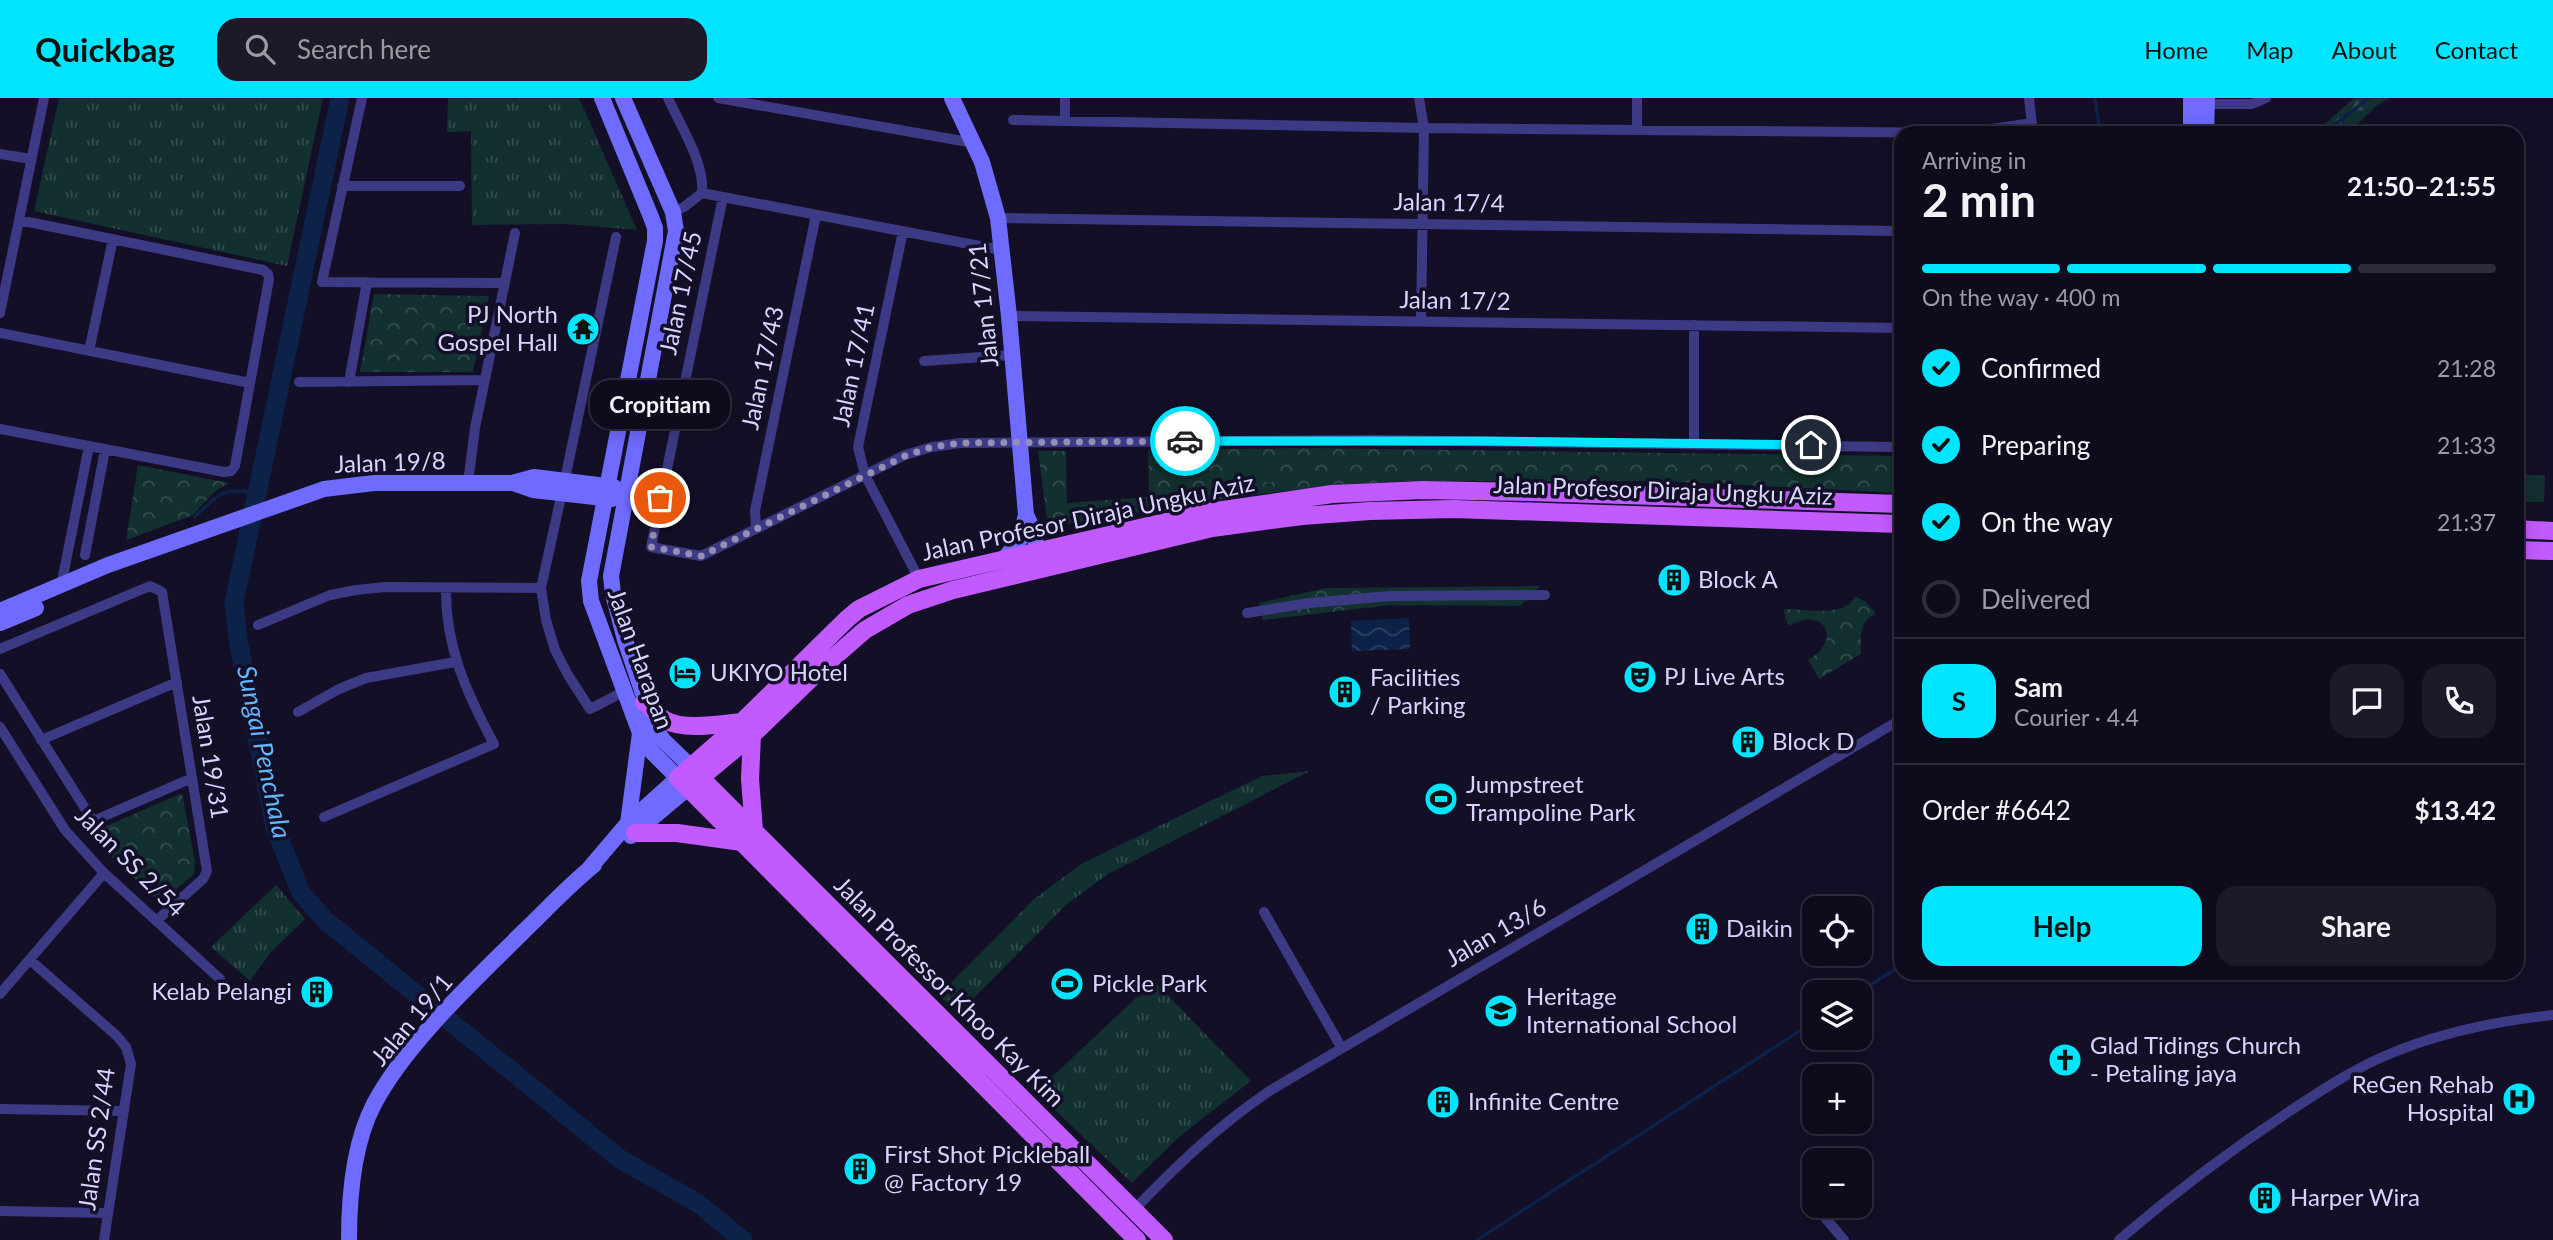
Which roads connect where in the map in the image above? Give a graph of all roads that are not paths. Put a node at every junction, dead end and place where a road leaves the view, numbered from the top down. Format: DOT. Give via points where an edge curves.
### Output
graph roads {
  1 [pos="44,98"];
  2 [pos="362,98"];
  3 [pos="602,98"];
  4 [pos="623,98"];
  5 [pos="668,98"];
  6 [pos="718,98"];
  7 [pos="953,98"];
  8 [pos="1065,98"];
  9 [pos="1419,98"];
  10 [pos="1637,98"];
  11 [pos="2029,98"];
  12 [pos="2266,98"];
  13 [pos="2199,101"];
  14 [pos="1013,120"];
  15 [pos="1065,121"];
  16 [pos="2033,126"];
  17 [pos="2192,126"];
  18 [pos="2204,126"];
  19 [pos="1424,128"];
  20 [pos="1637,130"];
  21 [pos="1894,132"];
  22 [pos="974,143"];
  23 [pos="0,154"];
  24 [pos="31,159"];
  25 [pos="342,186"];
  26 [pos="460,186"];
  27 [pos="702,193"];
  28 [pos="723,197"];
  29 [pos="673,212"];
  30 [pos="816,215"];
  31 [pos="998,218"];
  32 [pos="19,220"];
  33 [pos="1422,224"];
  34 [pos="1894,230"];
  35 [pos="903,231"];
  36 [pos="515,233"];
  37 [pos="615,237"];
  38 [pos="113,239"];
  39 [pos="1001,250"];
  40 [pos="367,282"];
  41 [pos="505,283"];
  42 [pos="0,313"];
  43 [pos="1009,316"];
  44 [pos="1421,322"];
  45 [pos="1694,325"];
  46 [pos="1894,328"];
  47 [pos="0,333"];
  48 [pos="89,351"];
  49 [pos="1012,355"];
  50 [pos="924,361"];
  51 [pos="485,380"];
  52 [pos="299,382"];
  53 [pos="349,382"];
  54 [pos="250,383"];
  55 [pos="0,429"];
  56 [pos="1018,442"];
  57 [pos="1694,444"];
  58 [pos="89,446"];
  59 [pos="1894,447"];
  60 [pos="105,450"];
  61 [pos="865,475"];
  62 [pos="468,483"];
  63 [pos="564,485"];
  64 [pos="605,492"];
  65 [pos="626,495"];
  66 [pos="1894,504"];
  67 [pos="1026,515"];
  68 [pos="1894,526"];
  69 [pos="756,529"];
  70 [pos="2524,529"];
  71 [pos="2553,531"];
  72 [pos="2524,550"];
  73 [pos="151,551"];
  74 [pos="2553,551"];
  75 [pos="1037,552"];
  76 [pos="85,555"];
  77 [pos="1005,558"];
  78 [pos="1013,576"];
  79 [pos="919,579"];
  80 [pos="61,586"];
  81 [pos="446,588"];
  82 [pos="541,589"];
  83 [pos="1545,595"];
  84 [pos="0,611"];
  85 [pos="1247,613"];
  86 [pos="0,623"];
  87 [pos="258,625"];
  88 [pos="0,649"];
  89 [pos="455,662"];
  90 [pos="0,674"];
  91 [pos="177,682"];
  92 [pos="623,692"];
  93 [pos="644,702"];
  94 [pos="298,712"];
  95 [pos="1894,724"];
  96 [pos="747,728"];
  97 [pos="640,733"];
  98 [pos="2,735"];
  99 [pos="41,740"];
  100 [pos="192,778"];
  101 [pos="690,778"];
  102 [pos="324,817"];
  103 [pos="632,828"];
  104 [pos="748,837"];
  105 [pos="104,873"];
  106 [pos="1264,912"];
  107 [pos="156,921"];
  108 [pos="30,960"];
  109 [pos="220,979"];
  110 [pos="0,994"];
  111 [pos="2553,1015"];
  112 [pos="1341,1047"];
  113 [pos="0,1109"];
  114 [pos="124,1111"];
  115 [pos="1134,1210"];
  116 [pos="0,1211"];
  117 [pos="108,1213"];
  118 [pos="1825,1218"];
  119 [pos="104,1240"];
  120 [pos="349,1240"];
  121 [pos="1138,1240"];
  122 [pos="1164,1240"];
  123 [pos="1844,1240"];
  124 [pos="2119,1240"];
  1 -- 24 [label="street"];
  2 -- 25 [label="street"];
  3 -- 64 [label="main road, Jalan Harapan" via="651,217 655,241"];
  4 -- 29 [label="main road, Jalan Harapan"];
  5 -- 27 [label="street" via="700,168"];
  6 -- 22 [label="street"];
  7 -- 22 [label="main road, Jalan 17/21"];
  8 -- 15 [label="street"];
  9 -- 19 [label="street"];
  10 -- 20 [label="street"];
  11 -- 16 [label="street"];
  12 -- 13 [label="street" via="2252,104"];
  13 -- 17 [label="main road"];
  13 -- 18 [label="main road"];
  14 -- 15 [label="street"];
  15 -- 19 [label="street"];
  19 -- 20 [label="street"];
  19 -- 33 [label="street"];
  20 -- 21 [label="street"];
  22 -- 31 [label="main road, Jalan 17/21"];
  23 -- 24 [label="street"];
  24 -- 32 [label="street"];
  25 -- 26 [label="street"];
  25 -- 40 [label="street" via="322,282"];
  27 -- 28 [label="street"];
  27 -- 29 [label="street"];
  28 -- 30 [label="street"];
  28 -- 69 [label="street, Jalan 17/45" via="651,547 701,556"];
  29 -- 65 [label="main road, Jalan Harapan" via="676,231"];
  30 -- 35 [label="street"];
  30 -- 69 [label="street, Jalan 17/43" via="755,511"];
  31 -- 33 [label="street, Jalan 17/4"];
  31 -- 39 [label="main road, Jalan 17/21"];
  32 -- 38 [label="street"];
  32 -- 42 [label="street"];
  33 -- 34 [label="street, Jalan 17/4"];
  33 -- 44 [label="street"];
  35 -- 39 [label="street"];
  35 -- 61 [label="street, Jalan 17/41" via="860,438"];
  36 -- 41 [label="street"];
  37 -- 63 [label="street"];
  38 -- 48 [label="street"];
  38 -- 54 [label="street" via="268,274"];
  39 -- 43 [label="main road, Jalan 17/21"];
  40 -- 41 [label="street"];
  40 -- 53 [label="street"];
  41 -- 51 [label="street"];
  43 -- 44 [label="street, Jalan 17/2"];
  43 -- 49 [label="main road, Jalan 17/21"];
  44 -- 45 [label="street, Jalan 17/2"];
  45 -- 46 [label="street, Jalan 17/2"];
  45 -- 57 [label="street"];
  47 -- 48 [label="street"];
  48 -- 54 [label="street"];
  49 -- 50 [label="street"];
  49 -- 56 [label="main road, Jalan 17/21"];
  51 -- 53 [label="street"];
  51 -- 62 [label="street"];
  52 -- 53 [label="street"];
  54 -- 60 [label="street" via="231,471"];
  55 -- 58 [label="street"];
  56 -- 57 [label="street, Jalan 17/45"];
  56 -- 61 [label="street, Jalan 17/45" via="932,447"];
  56 -- 67 [label="main road, Jalan 17/21"];
  57 -- 59 [label="street, Jalan 17/45"];
  58 -- 60 [label="street"];
  58 -- 80 [label="street"];
  60 -- 76 [label="street"];
  61 -- 69 [label="street, Jalan 17/45"];
  61 -- 79 [label="street, Jalan 17/41"];
  62 -- 63 [label="main road, Jalan 19/8" via="512,483 533,490"];
  62 -- 73 [label="main road, Jalan 19/8" via="374,483 324,489"];
  63 -- 64 [label="main road, Jalan 19/8"];
  63 -- 82 [label="street"];
  64 -- 65 [label="main road, Jalan 19/8"];
  64 -- 92 [label="main road, Jalan Harapan" via="589,581 591,601"];
  65 -- 93 [label="main road, Jalan Harapan" via="611,576"];
  66 -- 75 [label="main road, Jalan Profesor Diraja Ungku Aziz" via="1423,490 1332,494 1209,512"];
  67 -- 75 [label="main road, Jalan 17/21"];
  67 -- 77 [label="main road, Jalan 17/21" via="1020,539"];
  68 -- 78 [label="main road, Jalan Profesor Diraja Ungku Aziz" via="1582,512 1370,510 1212,527"];
  70 -- 71 [label="main road"];
  72 -- 74 [label="main road"];
  73 -- 80 [label="main road"];
  73 -- 86 [label="main road" via="112,575"];
  75 -- 77 [label="main road, Jalan Profesor Diraja Ungku Aziz"];
  75 -- 78 [label="main road" via="1036,561"];
  77 -- 79 [label="main road, Jalan Profesor Diraja Ungku Aziz"];
  78 -- 96 [label="main road, Jalan Profesor Diraja Ungku Aziz" via="908,605 865,630"];
  79 -- 96 [label="main road, Jalan Profesor Diraja Ungku Aziz" via="847,619"];
  80 -- 84 [label="main road"];
  81 -- 82 [label="street"];
  81 -- 87 [label="street" via="330,595"];
  81 -- 89 [label="street"];
  82 -- 92 [label="street" via="555,650 590,709"];
  83 -- 85 [label="street" via="1390,596"];
  88 -- 91 [label="street, Jalan 19/31" via="150,586 162,592"];
  89 -- 94 [label="street" via="366,678"];
  89 -- 102 [label="street" via="494,744"];
  90 -- 99 [label="street"];
  91 -- 99 [label="street"];
  91 -- 100 [label="street, Jalan 19/31"];
  92 -- 97 [label="main road, Jalan Harapan"];
  93 -- 96 [label="main road" via="666,721"];
  93 -- 101 [label="main road, Jalan Harapan" via="654,726"];
  95 -- 112 [label="street, Jalan 13/6"];
  96 -- 101 [label="main road, Jalan Profesor Diraja Ungku Aziz"];
  96 -- 104 [label="main road"];
  97 -- 101 [label="main road, Jalan Harapan" via="652,752"];
  97 -- 103 [label="main road"];
  98 -- 105 [label="street, Jalan SS 2/54" via="65,830"];
  99 -- 100 [label="street" via="93,821"];
  100 -- 107 [label="street, Jalan 19/31" via="208,871"];
  101 -- 103 [label="main road, Jalan 19/1"];
  101 -- 104 [label="main road, Jalan Professor Khoo Kay Kim"];
  103 -- 104 [label="main road"];
  103 -- 120 [label="main road, Jalan 19/1" via="405,1056 373,1106 362,1137 350,1194"];
  104 -- 115 [label="main road, Jalan Professor Khoo Kay Kim"];
  104 -- 121 [label="main road, Jalan Professor Khoo Kay Kim"];
  105 -- 107 [label="street, Jalan SS 2/54"];
  105 -- 108 [label="street"];
  106 -- 112 [label="street"];
  107 -- 109 [label="street, Jalan SS 2/54"];
  108 -- 110 [label="street"];
  108 -- 114 [label="street, Jalan SS 2/44" via="126,1047 131,1064"];
  111 -- 124 [label="street" via="2474,1026 2386,1055 2269,1123"];
  112 -- 115 [label="street, Jalan 13/6" via="1231,1118 1186,1155"];
  113 -- 114 [label="street"];
  114 -- 117 [label="street, Jalan SS 2/44"];
  115 -- 122 [label="main road, Jalan Professor Khoo Kay Kim"];
  116 -- 117 [label="street"];
  117 -- 119 [label="street, Jalan SS 2/44"];
  118 -- 123 [label="street"];
}
